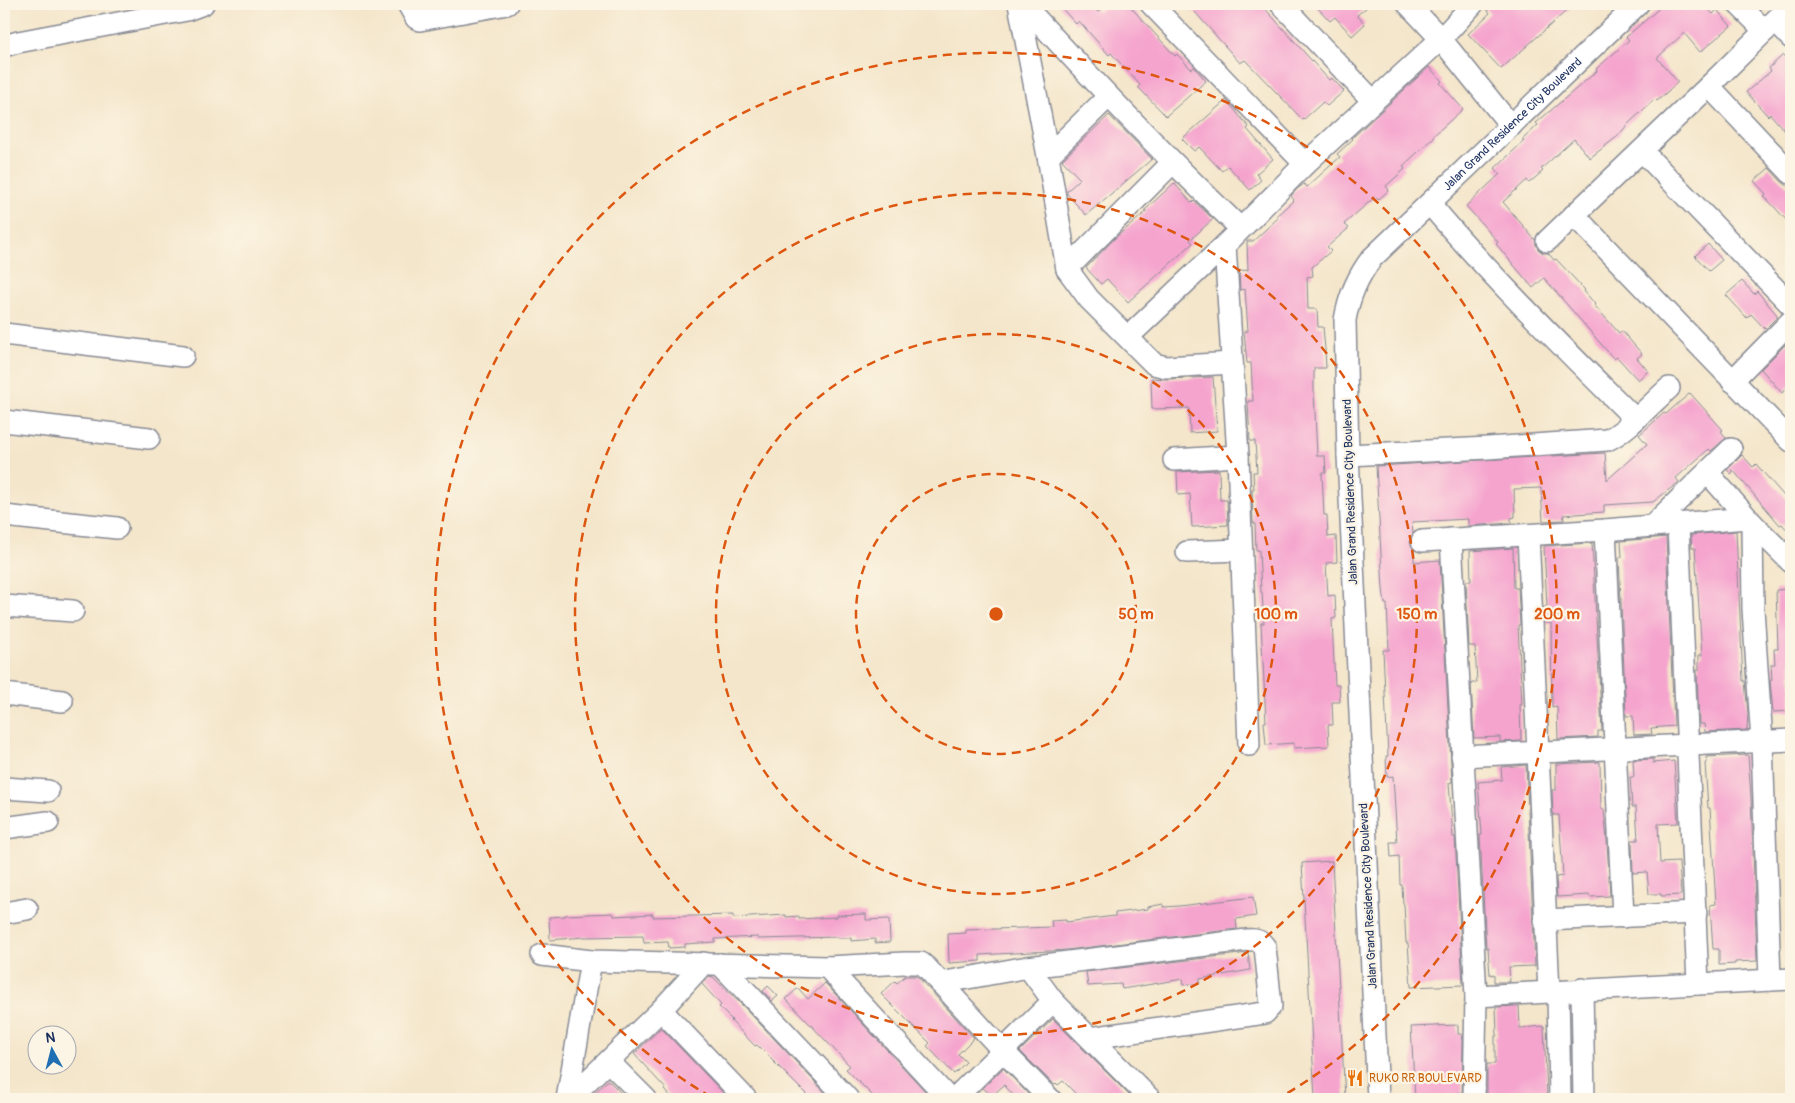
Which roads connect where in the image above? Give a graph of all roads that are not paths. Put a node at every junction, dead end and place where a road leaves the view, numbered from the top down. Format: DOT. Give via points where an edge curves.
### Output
graph roads {
  1 [pos="203,4"];
  2 [pos="408,4"];
  3 [pos="507,4"];
  4 [pos="1019,4"];
  5 [pos="1023,4"];
  6 [pos="1151,4"];
  7 [pos="1281,4"];
  8 [pos="1408,4"];
  9 [pos="1474,4"];
  10 [pos="1638,4"];
  11 [pos="1738,4"];
  12 [pos="1791,4"];
  13 [pos="1770,26"];
  14 [pos="1791,38"];
  15 [pos="1441,39"];
  16 [pos="4,46"];
  17 [pos="1709,86"];
  18 [pos="1108,97"];
  19 [pos="1373,101"];
  20 [pos="1511,126"];
  21 [pos="1642,151"];
  22 [pos="1048,156"];
  23 [pos="1172,163"];
  24 [pos="1305,164"];
  25 [pos="1791,173"];
  26 [pos="1430,204"];
  27 [pos="1574,215"];
  28 [pos="1240,228"];
  29 [pos="1547,241"];
  30 [pos="1225,244"];
  31 [pos="1066,269"];
  32 [pos="1791,305"];
  33 [pos="1791,321"];
  34 [pos="4,334"];
  35 [pos="1128,337"];
  36 [pos="183,356"];
  37 [pos="1232,364"];
  38 [pos="1732,381"];
  39 [pos="1669,388"];
  40 [pos="1635,419"];
  41 [pos="4,421"];
  42 [pos="149,438"];
  43 [pos="1791,441"];
  44 [pos="1731,449"];
  45 [pos="1348,455"];
  46 [pos="1238,456"];
  47 [pos="1174,460"];
  48 [pos="1708,473"];
  49 [pos="4,516"];
  50 [pos="1750,521"];
  51 [pos="1678,525"];
  52 [pos="1652,526"];
  53 [pos="117,528"];
  54 [pos="1605,530"];
  55 [pos="1528,535"];
  56 [pos="1451,539"];
  57 [pos="1422,541"];
  58 [pos="1241,550"];
  59 [pos="1187,552"];
  60 [pos="1791,562"];
  61 [pos="4,606"];
  62 [pos="73,611"];
  63 [pos="4,694"];
  64 [pos="62,701"];
  65 [pos="1791,740"];
  66 [pos="1762,742"];
  67 [pos="1249,745"];
  68 [pos="1687,745"];
  69 [pos="1614,748"];
  70 [pos="1538,752"];
  71 [pos="1462,756"];
  72 [pos="4,788"];
  73 [pos="48,791"];
  74 [pos="48,822"];
  75 [pos="4,828"];
  76 [pos="27,910"];
  77 [pos="4,913"];
  78 [pos="1696,913"];
  79 [pos="1623,917"];
  80 [pos="1545,920"];
  81 [pos="542,955"];
  82 [pos="591,961"];
  83 [pos="712,964"];
  84 [pos="827,967"];
  85 [pos="1028,967"];
  86 [pos="1781,979"];
  87 [pos="940,983"];
  88 [pos="1698,984"];
  89 [pos="1582,989"];
  90 [pos="1553,991"];
  91 [pos="1476,996"];
  92 [pos="1053,1001"];
  93 [pos="661,1010"];
  94 [pos="1090,1038"];
  95 [pos="1003,1051"];
  96 [pos="608,1062"];
  97 [pos="568,1099"];
  98 [pos="646,1099"];
  99 [pos="746,1099"];
  100 [pos="848,1099"];
  101 [pos="949,1099"];
  102 [pos="954,1099"];
  103 [pos="1050,1099"];
  104 [pos="1150,1099"];
  105 [pos="1378,1099"];
  106 [pos="1474,1099"];
  107 [pos="1560,1099"];
  108 [pos="1584,1099"];
  1 -- 16 [label="street" via="187,10"];
  2 -- 3 [label="street" via="420,20"];
  4 -- 22 [label="street"];
  5 -- 18 [label="street"];
  6 -- 24 [label="street"];
  7 -- 19 [label="street"];
  8 -- 15 [label="street"];
  9 -- 15 [label="street"];
  10 -- 20 [label="street, Jalan Grand Residence City Boulevard"];
  11 -- 13 [label="street"];
  12 -- 13 [label="street"];
  13 -- 14 [label="street"];
  13 -- 17 [label="street"];
  15 -- 19 [label="street"];
  15 -- 20 [label="street"];
  17 -- 21 [label="street"];
  17 -- 25 [label="street"];
  18 -- 22 [label="street"];
  18 -- 23 [label="street"];
  19 -- 24 [label="street"];
  20 -- 26 [label="street, Jalan Grand Residence City Boulevard"];
  21 -- 27 [label="street"];
  21 -- 32 [label="street"];
  22 -- 31 [label="street"];
  23 -- 28 [label="street"];
  23 -- 31 [label="street"];
  24 -- 28 [label="street"];
  26 -- 40 [label="street" via="1476,258"];
  26 -- 45 [label="street, Jalan Grand Residence City Boulevard" via="1372,258 1361,272 1348,303 1345,320"];
  27 -- 29 [label="street"];
  27 -- 38 [label="street"];
  28 -- 30 [label="street"];
  30 -- 35 [label="street"];
  30 -- 37 [label="street"];
  31 -- 35 [label="street" via="1089,299"];
  33 -- 38 [label="street"];
  34 -- 36 [label="street"];
  35 -- 37 [label="street" via="1158,366"];
  37 -- 46 [label="street"];
  38 -- 43 [label="street"];
  39 -- 40 [label="street"];
  40 -- 45 [label="street" via="1607,440"];
  41 -- 42 [label="street"];
  44 -- 48 [label="street"];
  45 -- 105 [label="street, Jalan Grand Residence City Boulevard"];
  46 -- 47 [label="street"];
  46 -- 58 [label="street"];
  48 -- 50 [label="street"];
  48 -- 52 [label="street"];
  49 -- 53 [label="street"];
  50 -- 51 [label="street"];
  50 -- 60 [label="street"];
  50 -- 66 [label="street"];
  51 -- 52 [label="street"];
  51 -- 68 [label="street"];
  52 -- 54 [label="street"];
  54 -- 55 [label="street"];
  54 -- 69 [label="street"];
  55 -- 56 [label="street"];
  55 -- 70 [label="street"];
  56 -- 57 [label="street"];
  56 -- 71 [label="street"];
  58 -- 59 [label="street"];
  58 -- 67 [label="street"];
  61 -- 62 [label="street"];
  63 -- 64 [label="street"];
  65 -- 66 [label="street"];
  66 -- 68 [label="street"];
  66 -- 86 [label="street"];
  68 -- 69 [label="street"];
  68 -- 78 [label="street"];
  69 -- 70 [label="street"];
  69 -- 79 [label="street"];
  70 -- 71 [label="street"];
  70 -- 80 [label="street"];
  71 -- 91 [label="street"];
  72 -- 73 [label="street"];
  74 -- 75 [label="street"];
  76 -- 77 [label="street"];
  78 -- 79 [label="street"];
  78 -- 88 [label="street"];
  79 -- 80 [label="street"];
  80 -- 90 [label="street"];
  81 -- 82 [label="street"];
  82 -- 83 [label="street"];
  82 -- 97 [label="street"];
  83 -- 84 [label="street"];
  83 -- 93 [label="street"];
  83 -- 100 [label="street"];
  84 -- 87 [label="street" via="921,964"];
  84 -- 101 [label="street"];
  85 -- 87 [label="street"];
  85 -- 92 [label="street"];
  85 -- 94 [label="street" via="1255,939 1265,947 1270,1006 1265,1013"];
  86 -- 88 [label="street"];
  87 -- 95 [label="street"];
  88 -- 89 [label="street"];
  89 -- 90 [label="street"];
  89 -- 108 [label="street"];
  90 -- 91 [label="street"];
  90 -- 107 [label="street"];
  91 -- 106 [label="street"];
  92 -- 94 [label="street"];
  92 -- 95 [label="street"];
  93 -- 96 [label="street"];
  93 -- 99 [label="street"];
  94 -- 104 [label="street"];
  95 -- 102 [label="street"];
  95 -- 103 [label="street"];
  96 -- 97 [label="street"];
  96 -- 98 [label="street"];
}
